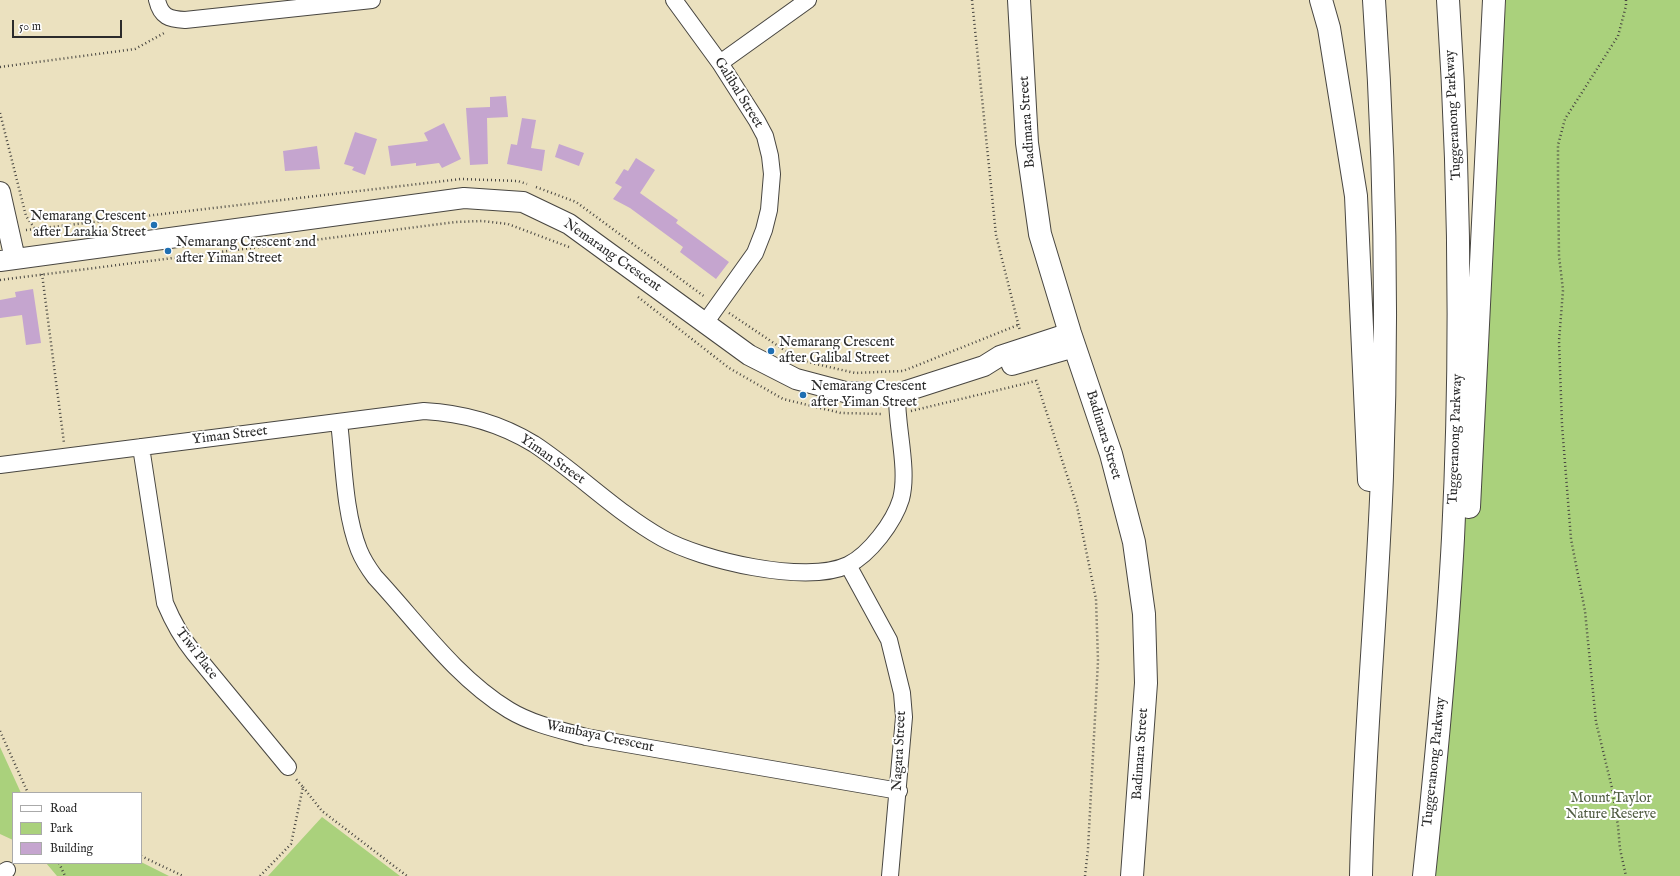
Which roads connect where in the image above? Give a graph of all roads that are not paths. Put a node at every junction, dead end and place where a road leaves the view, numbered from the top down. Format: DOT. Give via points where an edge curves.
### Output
graph roads {
  1 [pos="157,0"];
  2 [pos="372,0"];
  3 [pos="674,0"];
  4 [pos="808,0"];
  5 [pos="1019,0"];
  6 [pos="1321,0"];
  7 [pos="1374,0"];
  8 [pos="1448,0"];
  9 [pos="1494,0"];
  10 [pos="720,63"];
  11 [pos="0,192"];
  12 [pos="3,263"];
  13 [pos="705,323"];
  14 [pos="1072,340"];
  15 [pos="897,394"];
  16 [pos="339,422"];
  17 [pos="141,447"];
  18 [pos="0,464"];
  19 [pos="848,565"];
  20 [pos="1377,581"];
  21 [pos="1445,661"];
  22 [pos="288,767"];
  23 [pos="898,791"];
  24 [pos="890,876"];
  25 [pos="1132,876"];
  26 [pos="1361,876"];
  27 [pos="1424,876"];
  1 -- 2 [label="street" via="159,9 170,19 185,20"];
  3 -- 10 [label="street, Galibal Street"];
  4 -- 10 [label="street"];
  5 -- 14 [label="main road, Badimara Street" via="1027,143 1040,234"];
  6 -- 20 [label="main road" via="1329,28 1356,196 1369,509"];
  7 -- 20 [label="main road" via="1380,92 1385,264 1384,407"];
  8 -- 21 [label="main road, Tuggeranong Parkway" via="1459,251 1458,415"];
  9 -- 21 [label="main road" via="1469,512 1460,618"];
  10 -- 13 [label="street, Galibal Street" via="765,136 770,156 772,191 764,230 755,253"];
  11 -- 12 [label="street" via="9,232"];
  12 -- 13 [label="street, Nemarang Crescent" via="40,265 464,198 523,202 570,224"];
  13 -- 15 [label="street, Nemarang Crescent" via="749,355 796,379 845,392"];
  14 -- 15 [label="street, Nemarang Crescent" via="1003,367 984,366"];
  14 -- 25 [label="main road, Badimara Street" via="1111,454 1134,542 1144,614 1146,684"];
  15 -- 19 [label="street, Yiman Street" via="896,414 904,473 902,498 884,532"];
  16 -- 17 [label="street, Yiman Street"];
  16 -- 19 [label="street, Yiman Street" via="424,411 482,421 533,444 642,525 679,547 733,563 776,570 817,572"];
  16 -- 23 [label="street, Wambaya Crescent" via="350,517 354,537 366,563 375,577 456,668 509,710 536,723 586,737"];
  17 -- 18 [label="street, Yiman Street"];
  17 -- 22 [label="street, Tiwi Place" via="165,603 173,622 181,637"];
  19 -- 23 [label="street, Nagara Street" via="889,640 901,686 904,717"];
  20 -- 26 [label="main road" via="1364,776"];
  21 -- 27 [label="main road, Tuggeranong Parkway"];
  23 -- 24 [label="street, Nagara Street"];
}
